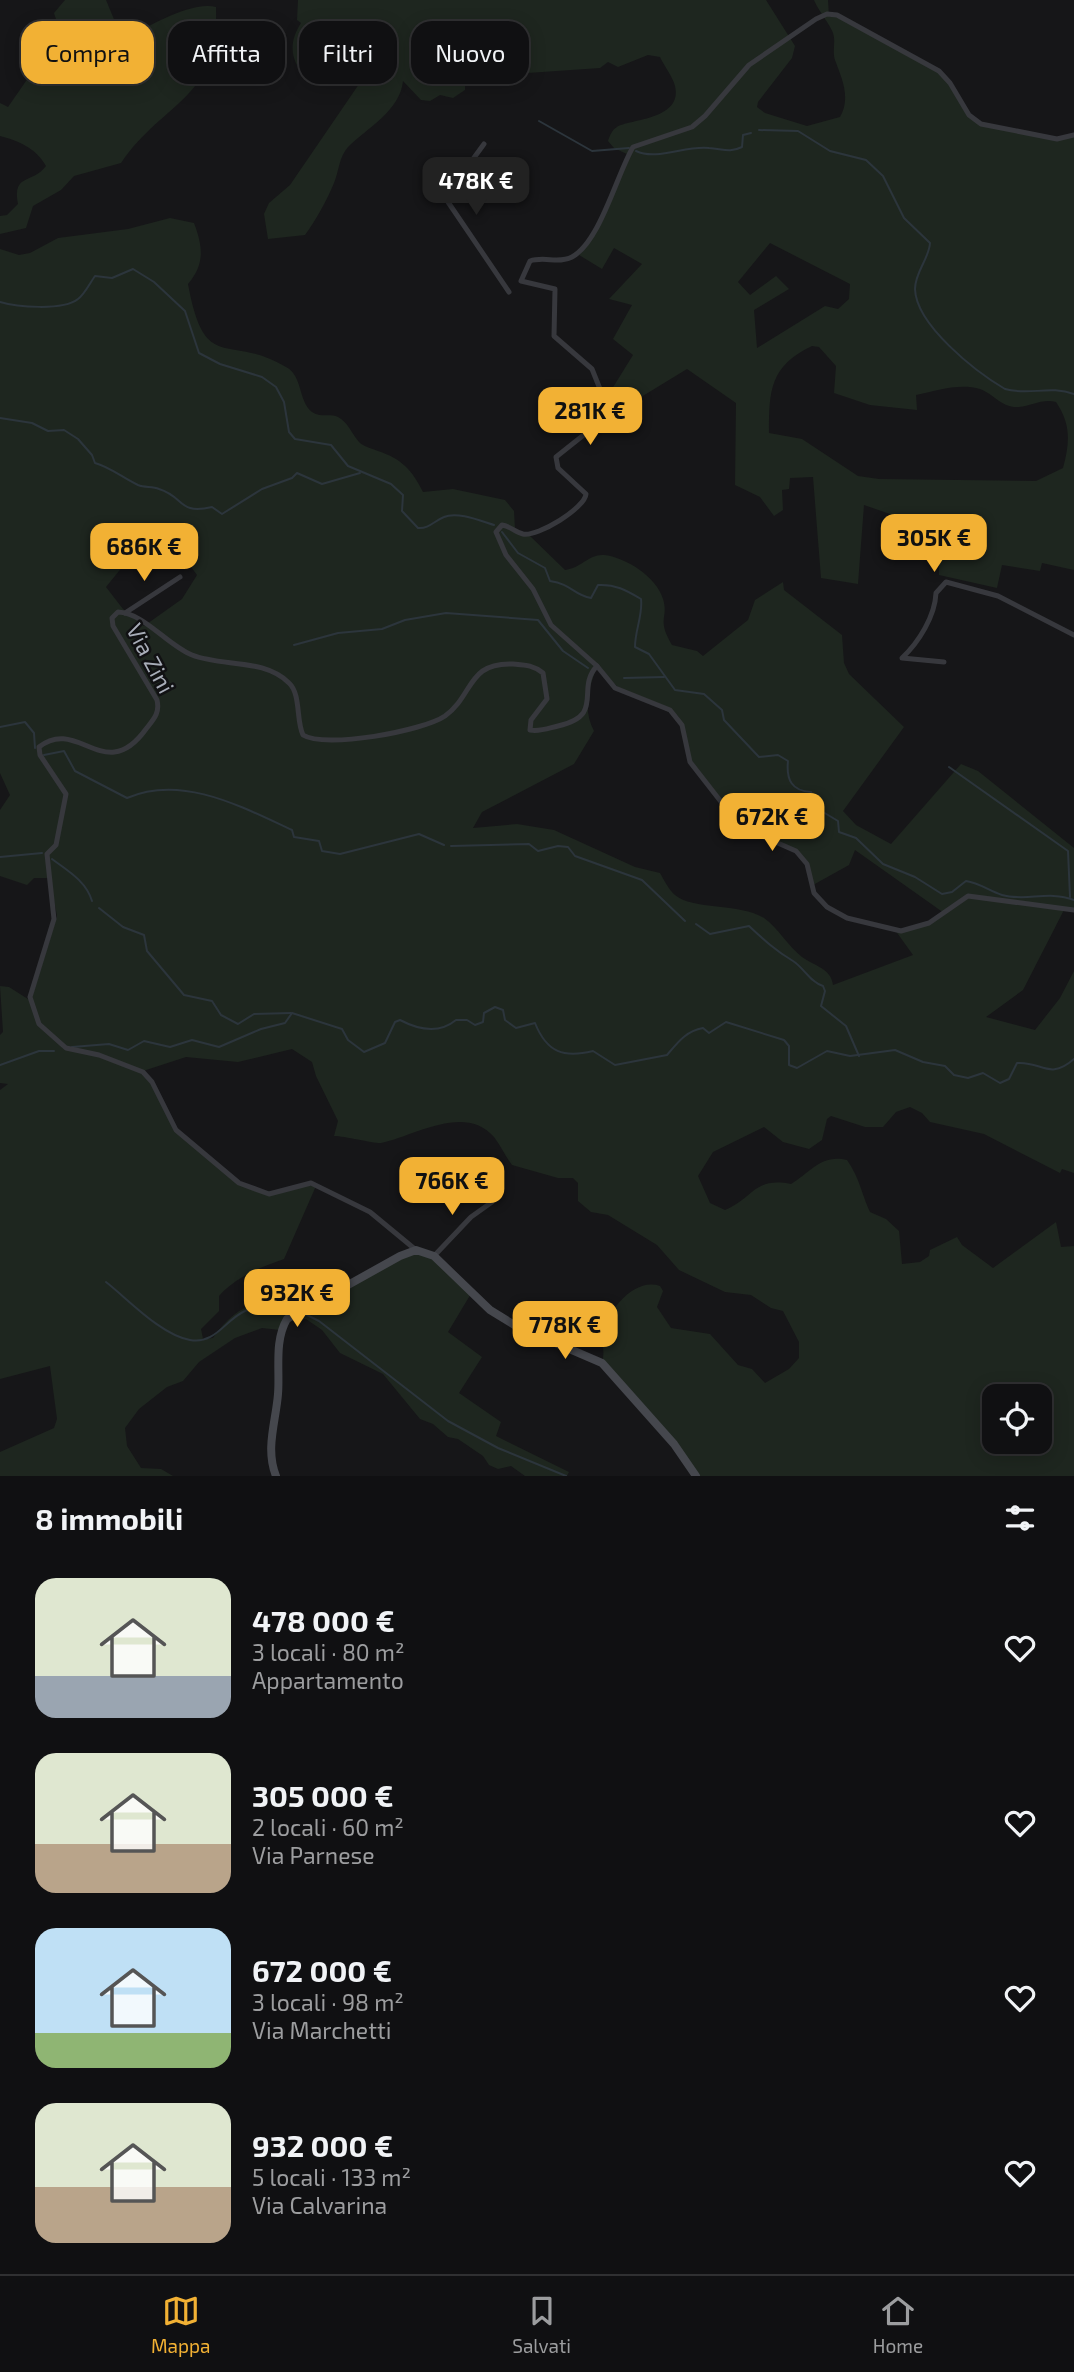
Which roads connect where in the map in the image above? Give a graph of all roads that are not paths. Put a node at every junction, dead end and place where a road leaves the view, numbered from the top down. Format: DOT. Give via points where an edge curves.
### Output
graph roads {
  1 [pos="1074,135"];
  2 [pos="484,144"];
  3 [pos="509,292"];
  4 [pos="180,577"];
  5 [pos="125,613"];
  6 [pos="1074,635"];
  7 [pos="944,662"];
  8 [pos="597,666"];
  9 [pos="1074,910"];
  10 [pos="492,1202"];
  11 [pos="416,1250"];
  12 [pos="434,1256"];
  13 [pos="276,1476"];
  14 [pos="695,1476"];
  1 -- 8 [label="street" via="1057,139 981,124 969,115 939,71 827,13 749,65 692,127 633,147 602,216 570,258 530,261 521,281 555,289 554,336 592,369 610,414 556,457 558,468 583,488 586,500 542,533 523,534 502,525 496,532 551,625"];
  2 -- 3 [label="street" via="449,192 448,202"];
  4 -- 5 [label="street"];
  5 -- 8 [label="street, Via Zini" via="187,653 205,660 242,663 286,681 292,687 303,735 326,741 369,737 441,718 474,678 493,664 534,666 543,673 547,699 531,720 530,730 572,723 584,715"];
  5 -- 11 [label="street, Via Zini" via="112,618 113,626 152,690 158,714 135,745 121,753 60,737 39,747 66,794 56,845 47,854 54,919 30,997 39,1024 65,1048 143,1072 176,1130 239,1183 269,1194 311,1183 370,1212"];
  6 -- 7 [label="street" via="998,596 946,582 936,593 936,606 912,648 902,658"];
  8 -- 9 [label="street" via="623,693 670,710 682,725 691,762 729,812 748,830 796,851 807,864 814,893 836,913 901,931 929,923 968,896"];
  10 -- 12 [label="street"];
  11 -- 12 [label="street"];
  11 -- 13 [label="street" via="287,1319 280,1330 272,1430"];
  12 -- 14 [label="street" via="490,1310 602,1363 674,1444"];
}
